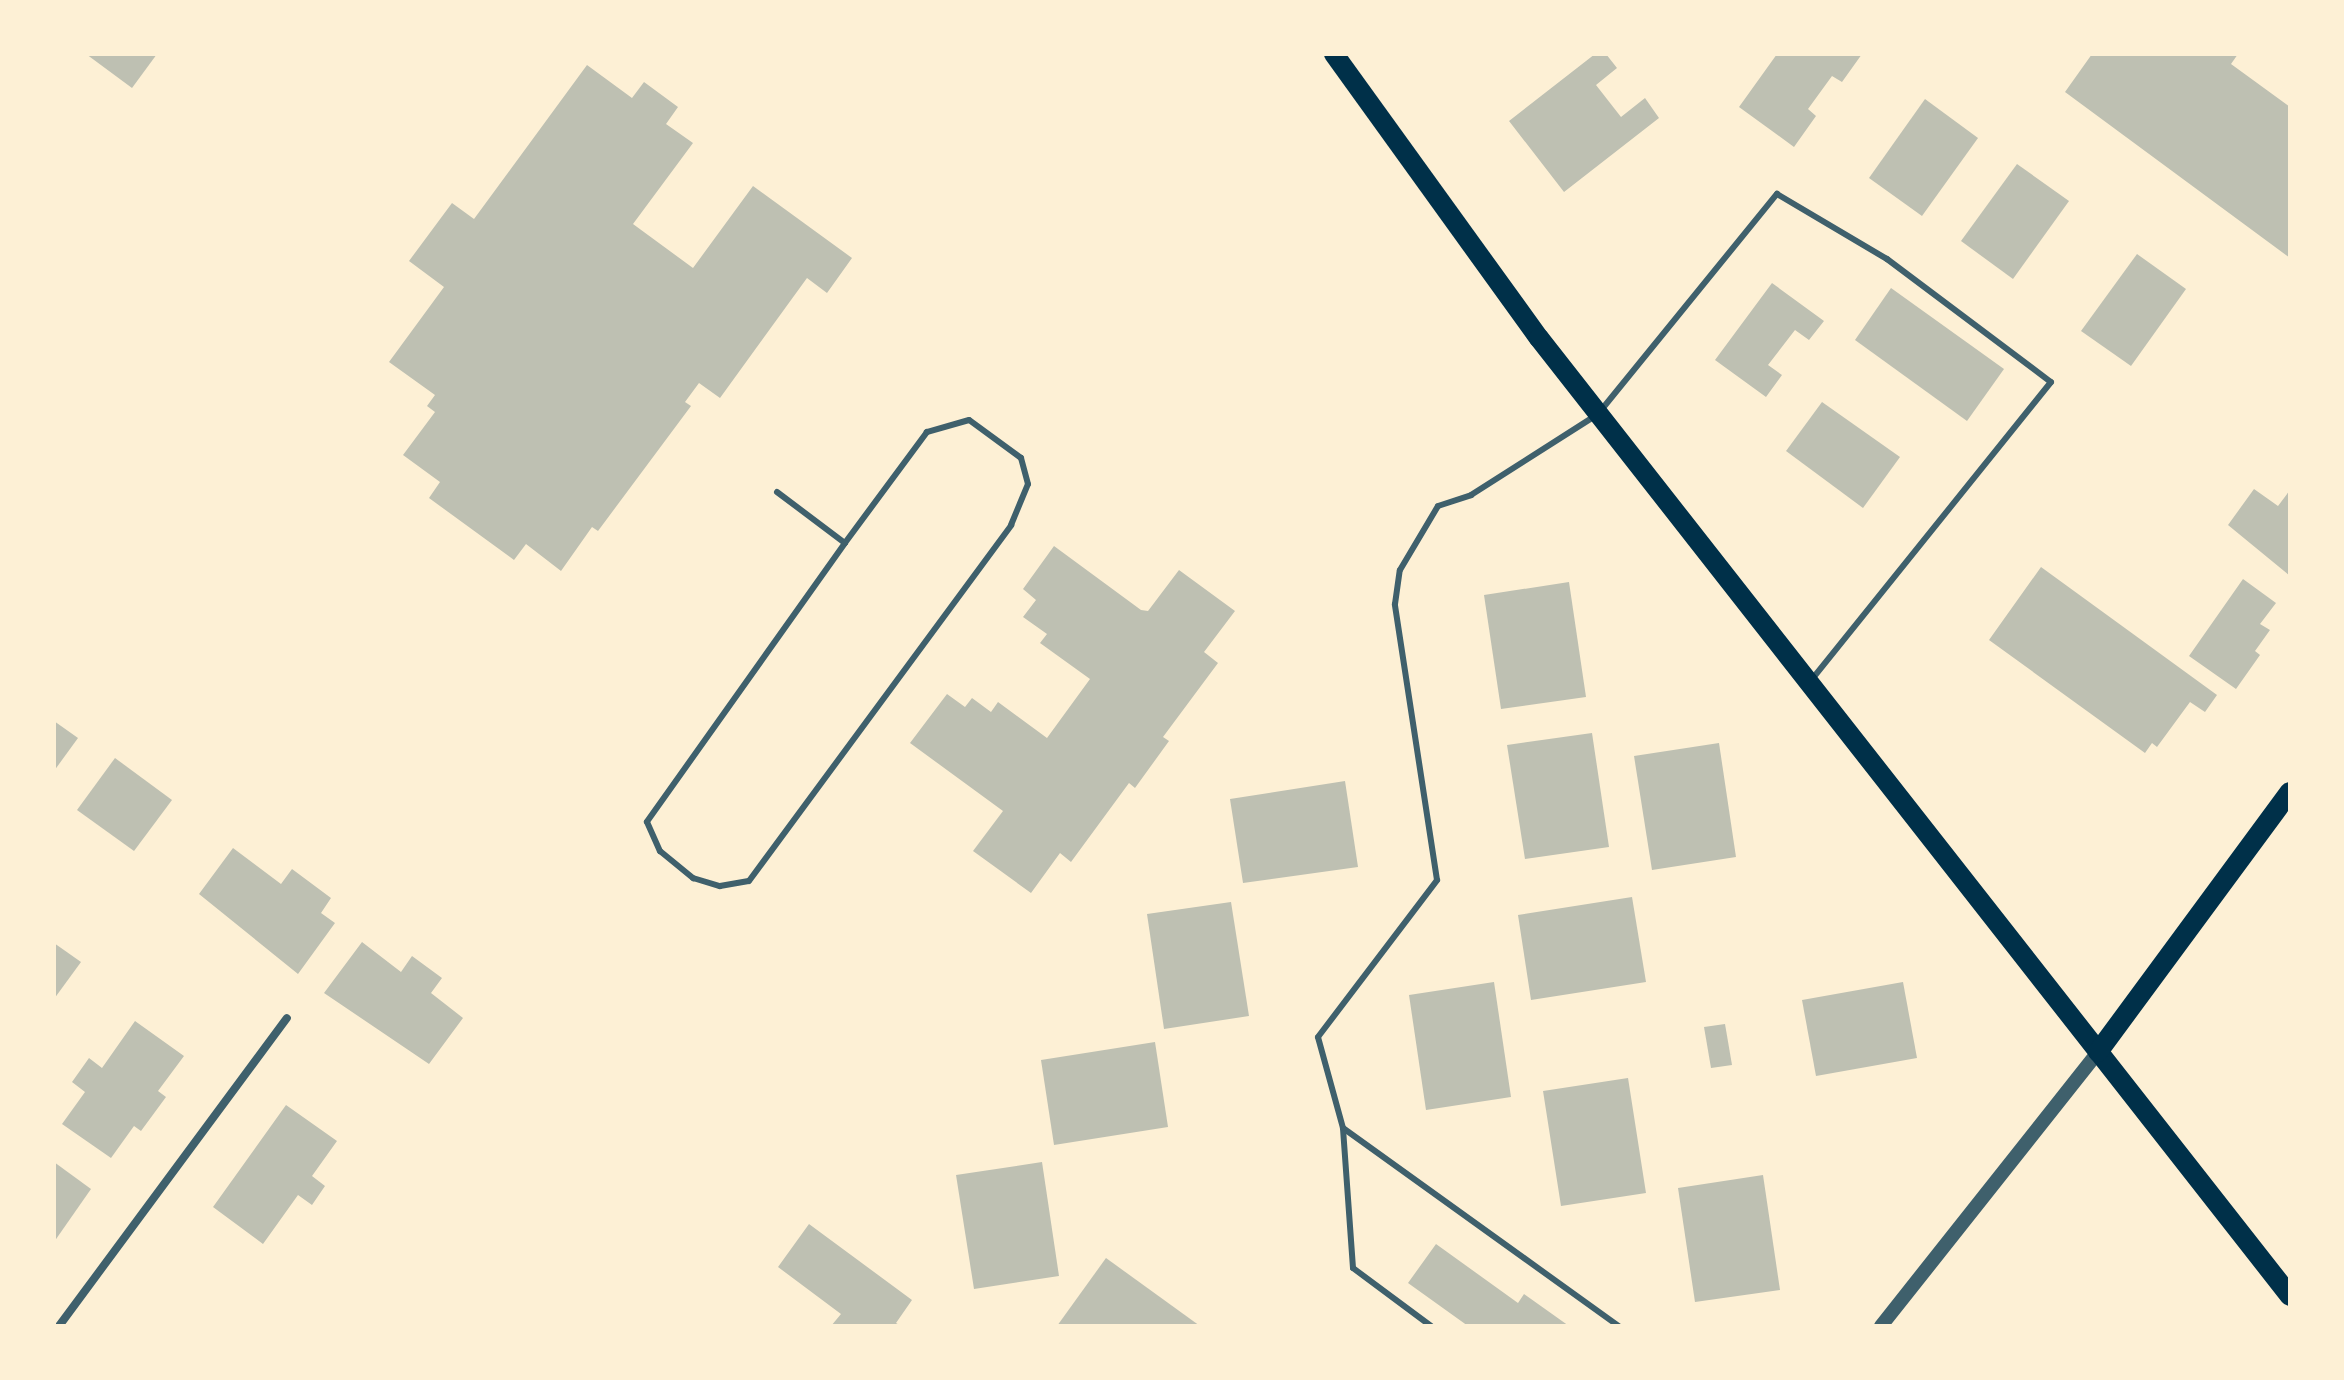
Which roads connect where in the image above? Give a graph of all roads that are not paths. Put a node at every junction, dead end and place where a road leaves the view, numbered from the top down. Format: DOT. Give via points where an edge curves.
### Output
graph roads {
  1 [pos="1334,54"];
  2 [pos="1598,414"];
  3 [pos="777,492"];
  4 [pos="845,543"];
  5 [pos="1809,682"];
  6 [pos="2290,792"];
  7 [pos="287,1018"];
  8 [pos="2098,1052"];
  9 [pos="1343,1128"];
  10 [pos="2290,1296"];
  11 [pos="59,1326"];
  12 [pos="1431,1326"];
  13 [pos="1619,1326"];
  14 [pos="1881,1326"];
  1 -- 2 [label="main road"];
  2 -- 5 [label="main road"];
  2 -- 5 [label="lane" via="1777,194 1887,259 2051,382"];
  2 -- 9 [label="lane" via="1471,495 1438,506 1400,570 1395,604 1437,880 1318,1037"];
  3 -- 4 [label="lane"];
  4 -- 4 [label="lane" via="647,822 660,851 693,878 720,886 749,881 1011,525 1028,484 1021,458 969,420 927,432"];
  5 -- 8 [label="main road"];
  6 -- 8 [label="main road"];
  7 -- 11 [label="street"];
  8 -- 10 [label="main road"];
  8 -- 14 [label="street"];
  9 -- 12 [label="lane" via="1353,1268"];
  9 -- 13 [label="lane"];
}
